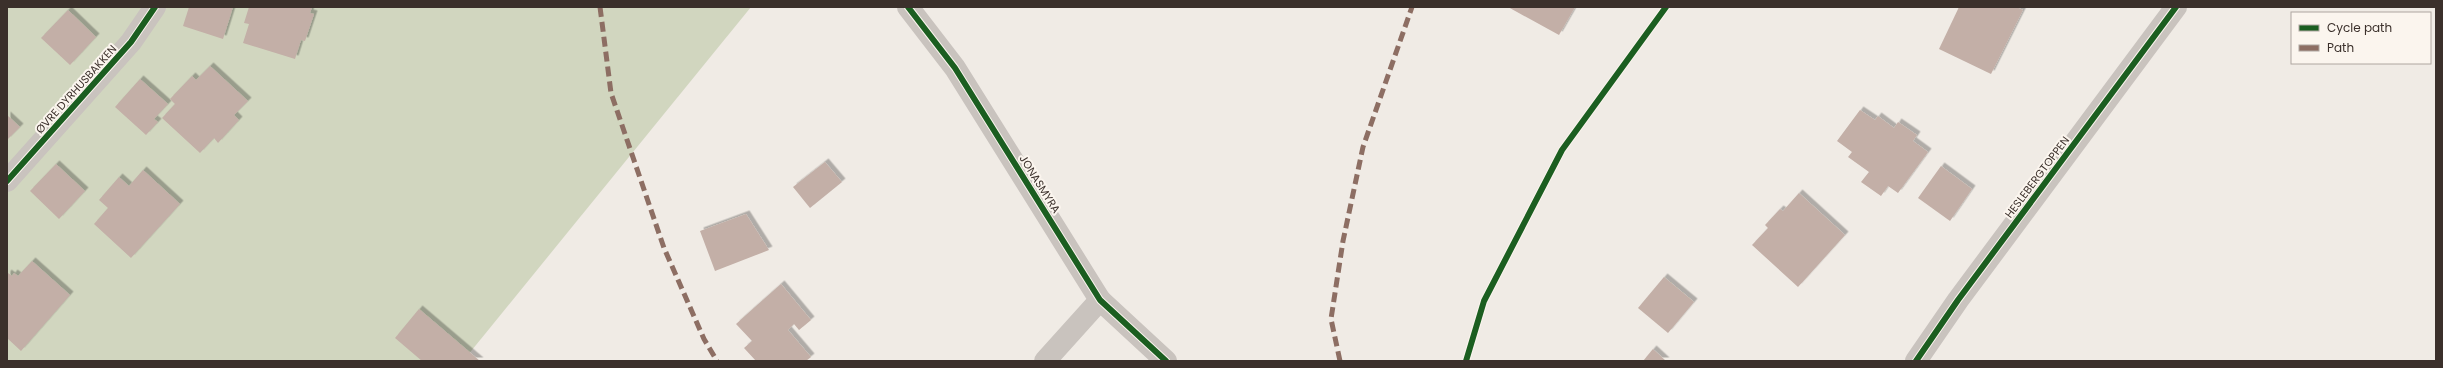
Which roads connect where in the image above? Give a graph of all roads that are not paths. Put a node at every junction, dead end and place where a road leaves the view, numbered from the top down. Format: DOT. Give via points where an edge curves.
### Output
graph roads {
  1 [pos="155,7"];
  2 [pos="908,7"];
  3 [pos="2176,7"];
  4 [pos="7,181"];
  5 [pos="1100,300"];
  6 [pos="1045,361"];
  7 [pos="1166,361"];
  8 [pos="1916,361"];
  1 -- 4 [label="street, ØVRE DYRHUSBAKKEN" via="131,42"];
  2 -- 5 [label="street, JONASMYRA" via="955,68"];
  3 -- 8 [label="street, HESLEBERGTOPPEN" via="1958,300"];
  5 -- 6 [label="street"];
  5 -- 7 [label="street, JONASMYRA"];
}
